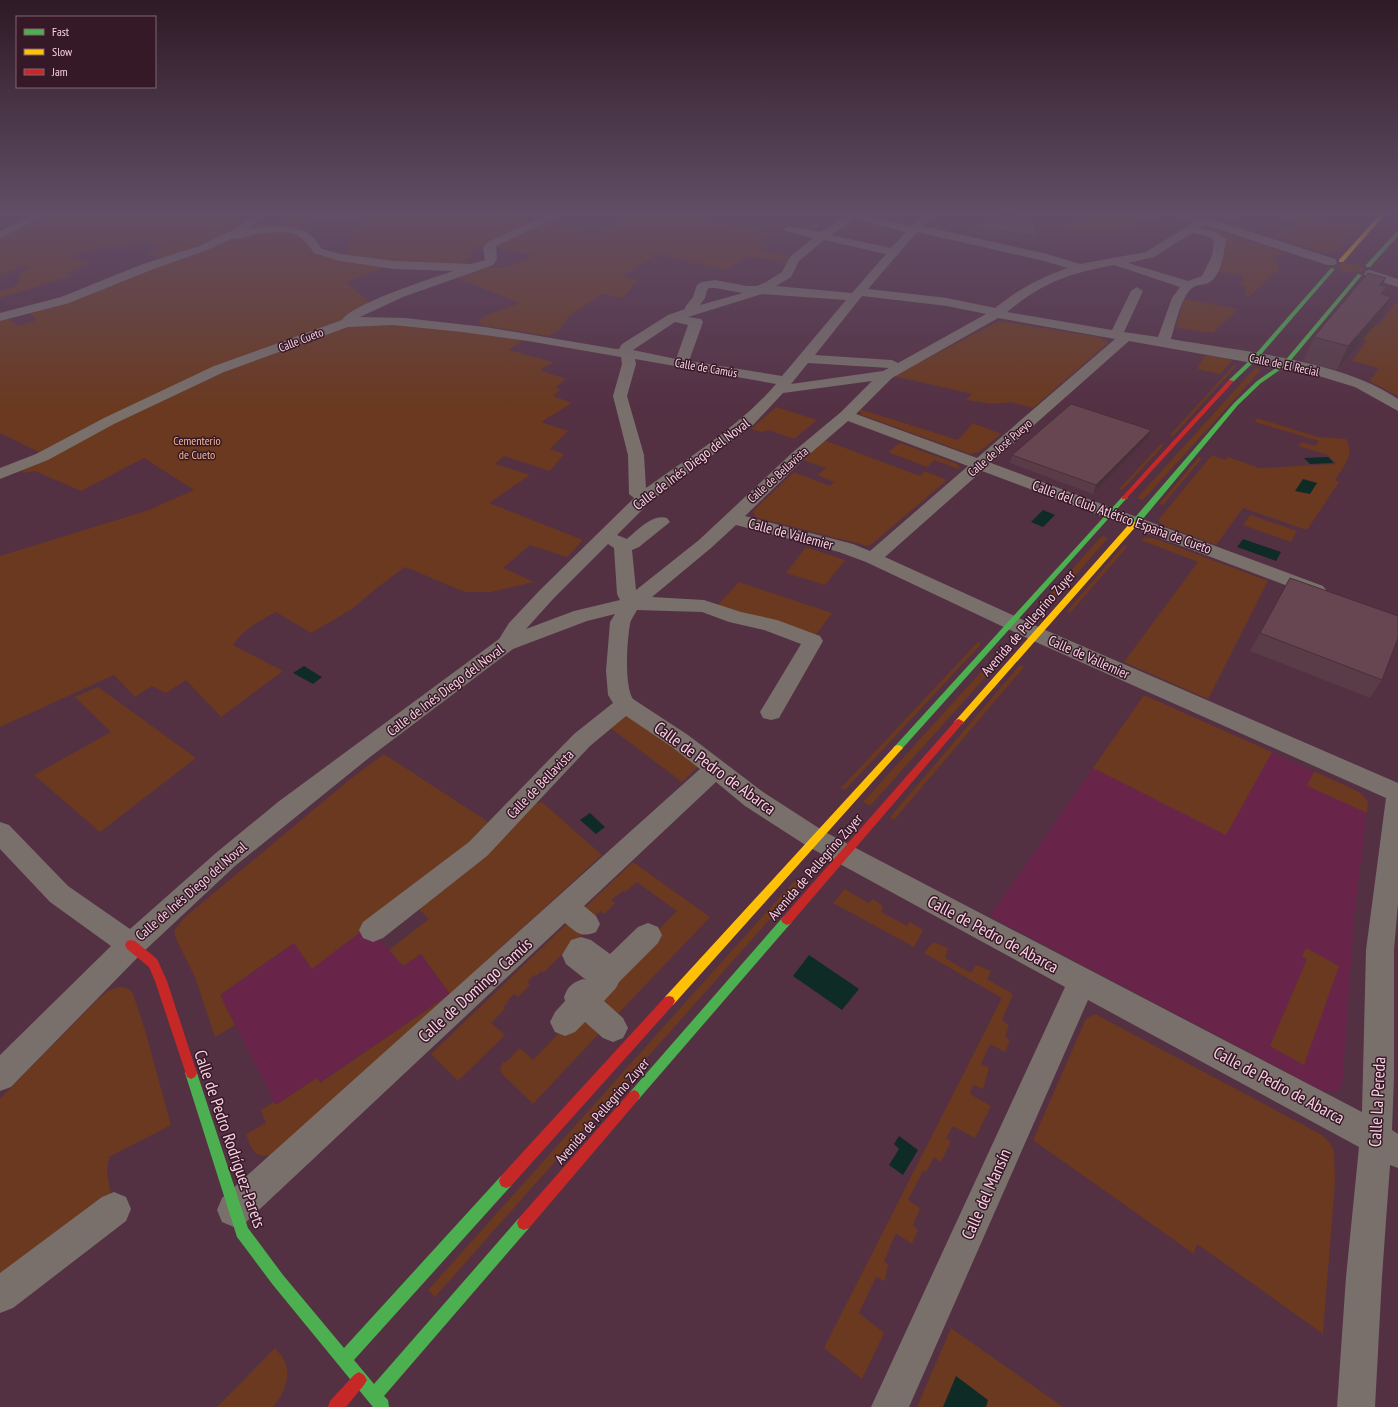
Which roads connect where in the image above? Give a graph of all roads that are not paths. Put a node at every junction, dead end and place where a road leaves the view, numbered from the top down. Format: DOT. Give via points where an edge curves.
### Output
graph roads {
  1 [pos="121,278"];
  2 [pos="446,278"];
  3 [pos="781,278"];
  4 [pos="871,278"];
  5 [pos="1052,278"];
  6 [pos="1165,278"];
  7 [pos="1207,278"];
  8 [pos="1323,278"];
  9 [pos="1355,278"];
  10 [pos="1386,278"];
  11 [pos="1398,283"];
  12 [pos="1188,284"];
  13 [pos="762,290"];
  14 [pos="1137,291"];
  15 [pos="856,295"];
  16 [pos="692,311"];
  17 [pos="996,314"];
  18 [pos="1084,315"];
  19 [pos="0,317"];
  20 [pos="673,318"];
  21 [pos="346,323"];
  22 [pos="1080,329"];
  23 [pos="1121,336"];
  24 [pos="1163,342"];
  25 [pos="626,353"];
  26 [pos="804,358"];
  27 [pos="1255,358"];
  28 [pos="681,364"];
  29 [pos="1285,364"];
  30 [pos="894,370"];
  31 [pos="783,385"];
  32 [pos="1398,406"];
  33 [pos="846,415"];
  34 [pos="980,464"];
  35 [pos="0,474"];
  36 [pos="645,497"];
  37 [pos="1111,514"];
  38 [pos="731,518"];
  39 [pos="661,522"];
  40 [pos="1136,522"];
  41 [pos="604,537"];
  42 [pos="623,547"];
  43 [pos="873,558"];
  44 [pos="1335,596"];
  45 [pos="631,604"];
  46 [pos="1013,622"];
  47 [pos="1036,634"];
  48 [pos="506,644"];
  49 [pos="625,704"];
  50 [pos="771,712"];
  51 [pos="715,769"];
  52 [pos="1398,793"];
  53 [pos="1398,797"];
  54 [pos="0,832"];
  55 [pos="816,839"];
  56 [pos="844,854"];
  57 [pos="372,930"];
  58 [pos="648,934"];
  59 [pos="131,945"];
  60 [pos="1082,982"];
  61 [pos="613,1028"];
  62 [pos="0,1076"];
  63 [pos="1387,1145"];
  64 [pos="114,1209"];
  65 [pos="234,1210"];
  66 [pos="0,1295"];
  67 [pos="343,1361"];
  68 [pos="359,1380"];
  69 [pos="373,1396"];
  70 [pos="336,1407"];
  71 [pos="382,1407"];
  72 [pos="890,1407"];
  73 [pos="1356,1407"];
  1 -- 19 [label="street" via="72,298"];
  2 -- 21 [label="street" via="398,294 355,315"];
  3 -- 13 [label="street"];
  4 -- 15 [label="street, Calle de Inés Diego del Noval"];
  5 -- 17 [label="street, Calle de Bellavista"];
  6 -- 12 [label="street"];
  7 -- 12 [label="street"];
  8 -- 27 [label="main road, Avenida de Pellegrino Zuyer"];
  9 -- 29 [label="main road, Avenida de Pellegrino Zuyer"];
  10 -- 11 [label="street"];
  12 -- 24 [label="street" via="1178,298"];
  13 -- 15 [label="street"];
  13 -- 16 [label="street"];
  13 -- 16 [label="street" via="706,285 701,288 699,298 691,307"];
  14 -- 23 [label="street"];
  15 -- 17 [label="street, Calle de El Recial" via="935,300"];
  15 -- 26 [label="street, Calle de Inés Diego del Noval"];
  16 -- 20 [label="street"];
  17 -- 22 [label="street, Calle de El Recial"];
  17 -- 30 [label="street, Calle de Bellavista"];
  18 -- 22 [label="street"];
  20 -- 25 [label="street" via="627,347"];
  20 -- 28 [label="street" via="696,322"];
  21 -- 25 [label="street, Calle Cueto" via="392,320 472,328"];
  21 -- 35 [label="street, Calle Cueto" via="219,369 109,421 42,457"];
  22 -- 23 [label="street, Calle de El Recial"];
  23 -- 24 [label="street, Calle de El Recial"];
  23 -- 34 [label="street, Calle de José Pueyo" via="1061,395"];
  24 -- 27 [label="street, Calle de El Recial"];
  25 -- 28 [label="street, Calle de Camús"];
  25 -- 36 [label="street" via="629,364 620,396 636,455 638,494"];
  26 -- 30 [label="street" via="893,364"];
  26 -- 31 [label="street, Calle de Inés Diego del Noval"];
  27 -- 29 [label="street, Calle de El Recial"];
  27 -- 37 [label="main road, Avenida de Pellegrino Zuyer" via="1220,392"];
  28 -- 31 [label="street, Calle de Camús"];
  29 -- 32 [label="street, Calle de El Recial" via="1339,377 1370,388"];
  29 -- 40 [label="main road, Avenida de Pellegrino Zuyer" via="1272,370 1241,401"];
  30 -- 31 [label="street, Calle de Bellavista" via="788,390"];
  30 -- 33 [label="street, Calle de Bellavista"];
  31 -- 36 [label="street, Calle de Inés Diego del Noval" via="749,421"];
  33 -- 34 [label="street, Calle del Club Atlético España de Cueto"];
  33 -- 38 [label="street, Calle de Bellavista"];
  34 -- 37 [label="street, Calle del Club Atlético España de Cueto"];
  34 -- 43 [label="street, Calle de José Pueyo"];
  36 -- 41 [label="street, Calle de Inés Diego del Noval"];
  37 -- 40 [label="street, Calle del Club Atlético España de Cueto"];
  37 -- 46 [label="main road, Avenida de Pellegrino Zuyer"];
  38 -- 43 [label="street, Calle de Vallemier" via="846,548"];
  38 -- 45 [label="street, Calle de Bellavista" via="705,544"];
  39 -- 42 [label="street" via="633,543"];
  40 -- 44 [label="street, Calle del Club Atlético España de Cueto"];
  40 -- 47 [label="main road, Avenida de Pellegrino Zuyer"];
  41 -- 42 [label="street" via="617,541"];
  41 -- 48 [label="street, Calle de Inés Diego del Noval" via="529,613"];
  42 -- 45 [label="street" via="627,594"];
  43 -- 46 [label="street, Calle de Vallemier"];
  45 -- 48 [label="street, Calle de Bellavista" via="580,616"];
  45 -- 49 [label="street, Calle de Bellavista" via="620,622 617,672 619,695"];
  45 -- 50 [label="street, Calle de Bellavista" via="704,606 770,625 813,641"];
  46 -- 47 [label="street, Calle de Vallemier"];
  46 -- 55 [label="main road, Avenida de Pellegrino Zuyer"];
  47 -- 52 [label="street, Calle de Vallemier"];
  47 -- 56 [label="main road, Avenida de Pellegrino Zuyer"];
  48 -- 59 [label="street, Calle de Inés Diego del Noval" via="287,809 185,894"];
  49 -- 51 [label="street, Calle de Pedro de Abarca" via="680,741"];
  49 -- 57 [label="street, Calle de Bellavista" via="582,740 478,849"];
  51 -- 55 [label="street, Calle de Pedro de Abarca" via="754,799"];
  51 -- 65 [label="street, Calle de Domingo Camús"];
  53 -- 63 [label="street, Calle La Pereda" via="1380,950 1379,1077"];
  54 -- 59 [label="street" via="59,894"];
  55 -- 56 [label="street, Calle de Pedro de Abarca"];
  55 -- 67 [label="main road, Avenida de Pellegrino Zuyer"];
  56 -- 60 [label="street, Calle de Pedro de Abarca"];
  56 -- 69 [label="main road, Avenida de Pellegrino Zuyer"];
  58 -- 61 [label="street" via="611,972 576,938 565,956 594,981 578,997 574,1012"];
  59 -- 62 [label="street, Calle de Inés Diego del Noval"];
  59 -- 65 [label="main road, Calle de Pedro Rodríguez-Parets" via="153,964 161,981"];
  60 -- 63 [label="street, Calle de Pedro de Abarca"];
  60 -- 72 [label="street, Calle del Mansín"];
  63 -- 73 [label="street, Calle La Pereda" via="1364,1276"];
  64 -- 66 [label="street"];
  65 -- 67 [label="main road, Calle de Pedro Rodríguez-Parets" via="242,1232 256,1252"];
  67 -- 68 [label="main road, Calle de Pedro Rodríguez-Parets"];
  68 -- 69 [label="main road, Calle de Pedro Rodríguez-Parets"];
  68 -- 70 [label="main road"];
  69 -- 71 [label="main road, Calle de Pedro Rodríguez-Parets"];
}
